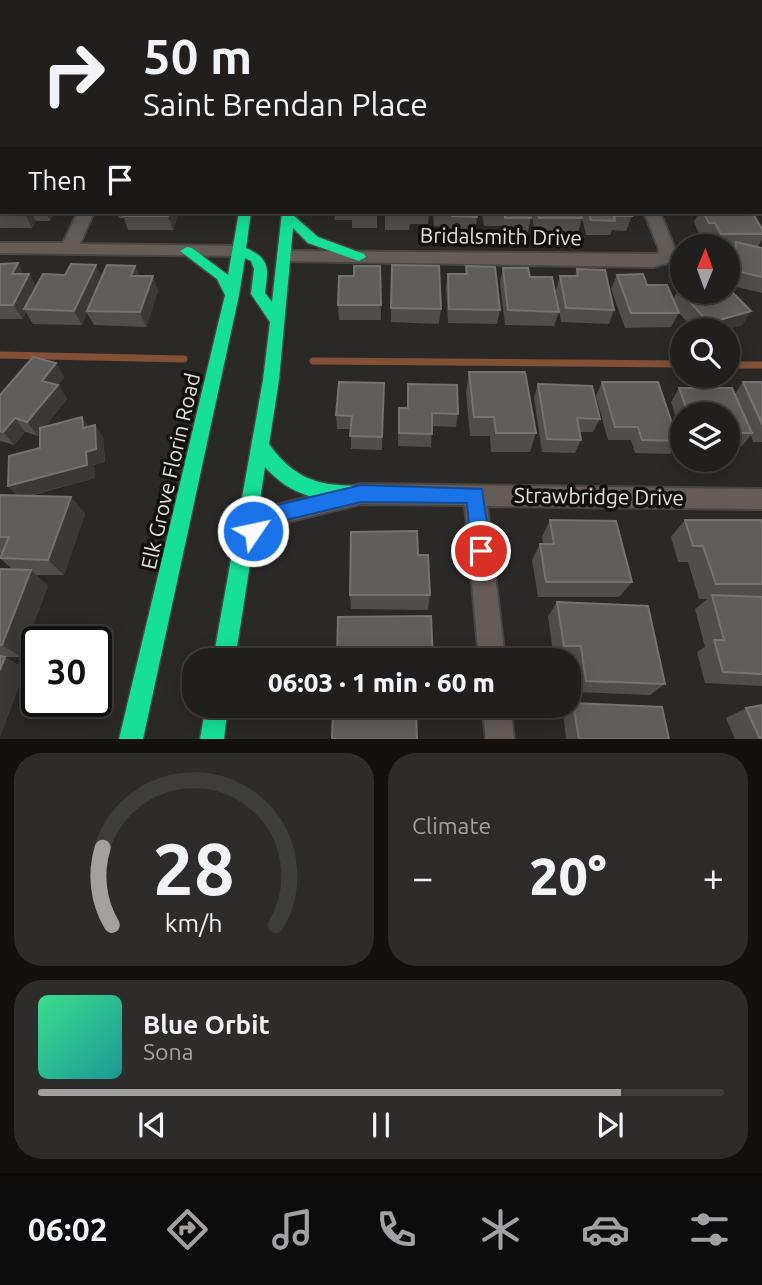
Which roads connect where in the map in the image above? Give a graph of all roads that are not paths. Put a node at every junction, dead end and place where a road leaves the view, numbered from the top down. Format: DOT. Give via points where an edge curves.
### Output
graph roads {
  1 [pos="85,214"];
  2 [pos="245,214"];
  3 [pos="288,214"];
  4 [pos="653,214"];
  5 [pos="267,241"];
  6 [pos="0,248"];
  7 [pos="69,249"];
  8 [pos="187,251"];
  9 [pos="240,251"];
  10 [pos="286,256"];
  11 [pos="359,257"];
  12 [pos="232,295"];
  13 [pos="277,321"];
  14 [pos="260,444"];
  15 [pos="361,494"];
  16 [pos="475,495"];
  17 [pos="762,499"];
  18 [pos="243,544"];
  19 [pos="226,648"];
  20 [pos="491,648"];
  21 [pos="215,718"];
  22 [pos="498,718"];
  23 [pos="131,739"];
  24 [pos="212,739"];
  25 [pos="500,739"];
  1 -- 7 [label="street"];
  2 -- 9 [label="main road, Elk Grove Florin Road"];
  3 -- 10 [label="main road"];
  3 -- 11 [label="main road" via="308,240"];
  4 -- 11 [label="street, Bridalsmith Drive" via="667,248 665,258 653,261"];
  5 -- 10 [label="main road"];
  6 -- 7 [label="street"];
  7 -- 8 [label="street"];
  8 -- 9 [label="street"];
  8 -- 12 [label="main road" via="222,276"];
  9 -- 12 [label="main road, Elk Grove Florin Road"];
  9 -- 13 [label="main road" via="256,258 261,269 258,294"];
  10 -- 11 [label="street, Bridalsmith Drive"];
  10 -- 13 [label="main road"];
  12 -- 23 [label="main road, Elk Grove Florin Road"];
  13 -- 14 [label="main road"];
  14 -- 15 [label="main road" via="275,467 313,494"];
  14 -- 18 [label="main road"];
  15 -- 16 [label="street, Strawbridge Drive"];
  15 -- 18 [label="street, Strawbridge Drive" via="264,517"];
  16 -- 17 [label="street, Strawbridge Drive"];
  16 -- 20 [label="street"];
  18 -- 19 [label="main road"];
  21 -- 24 [label="main road"];
  22 -- 25 [label="street"];
}
